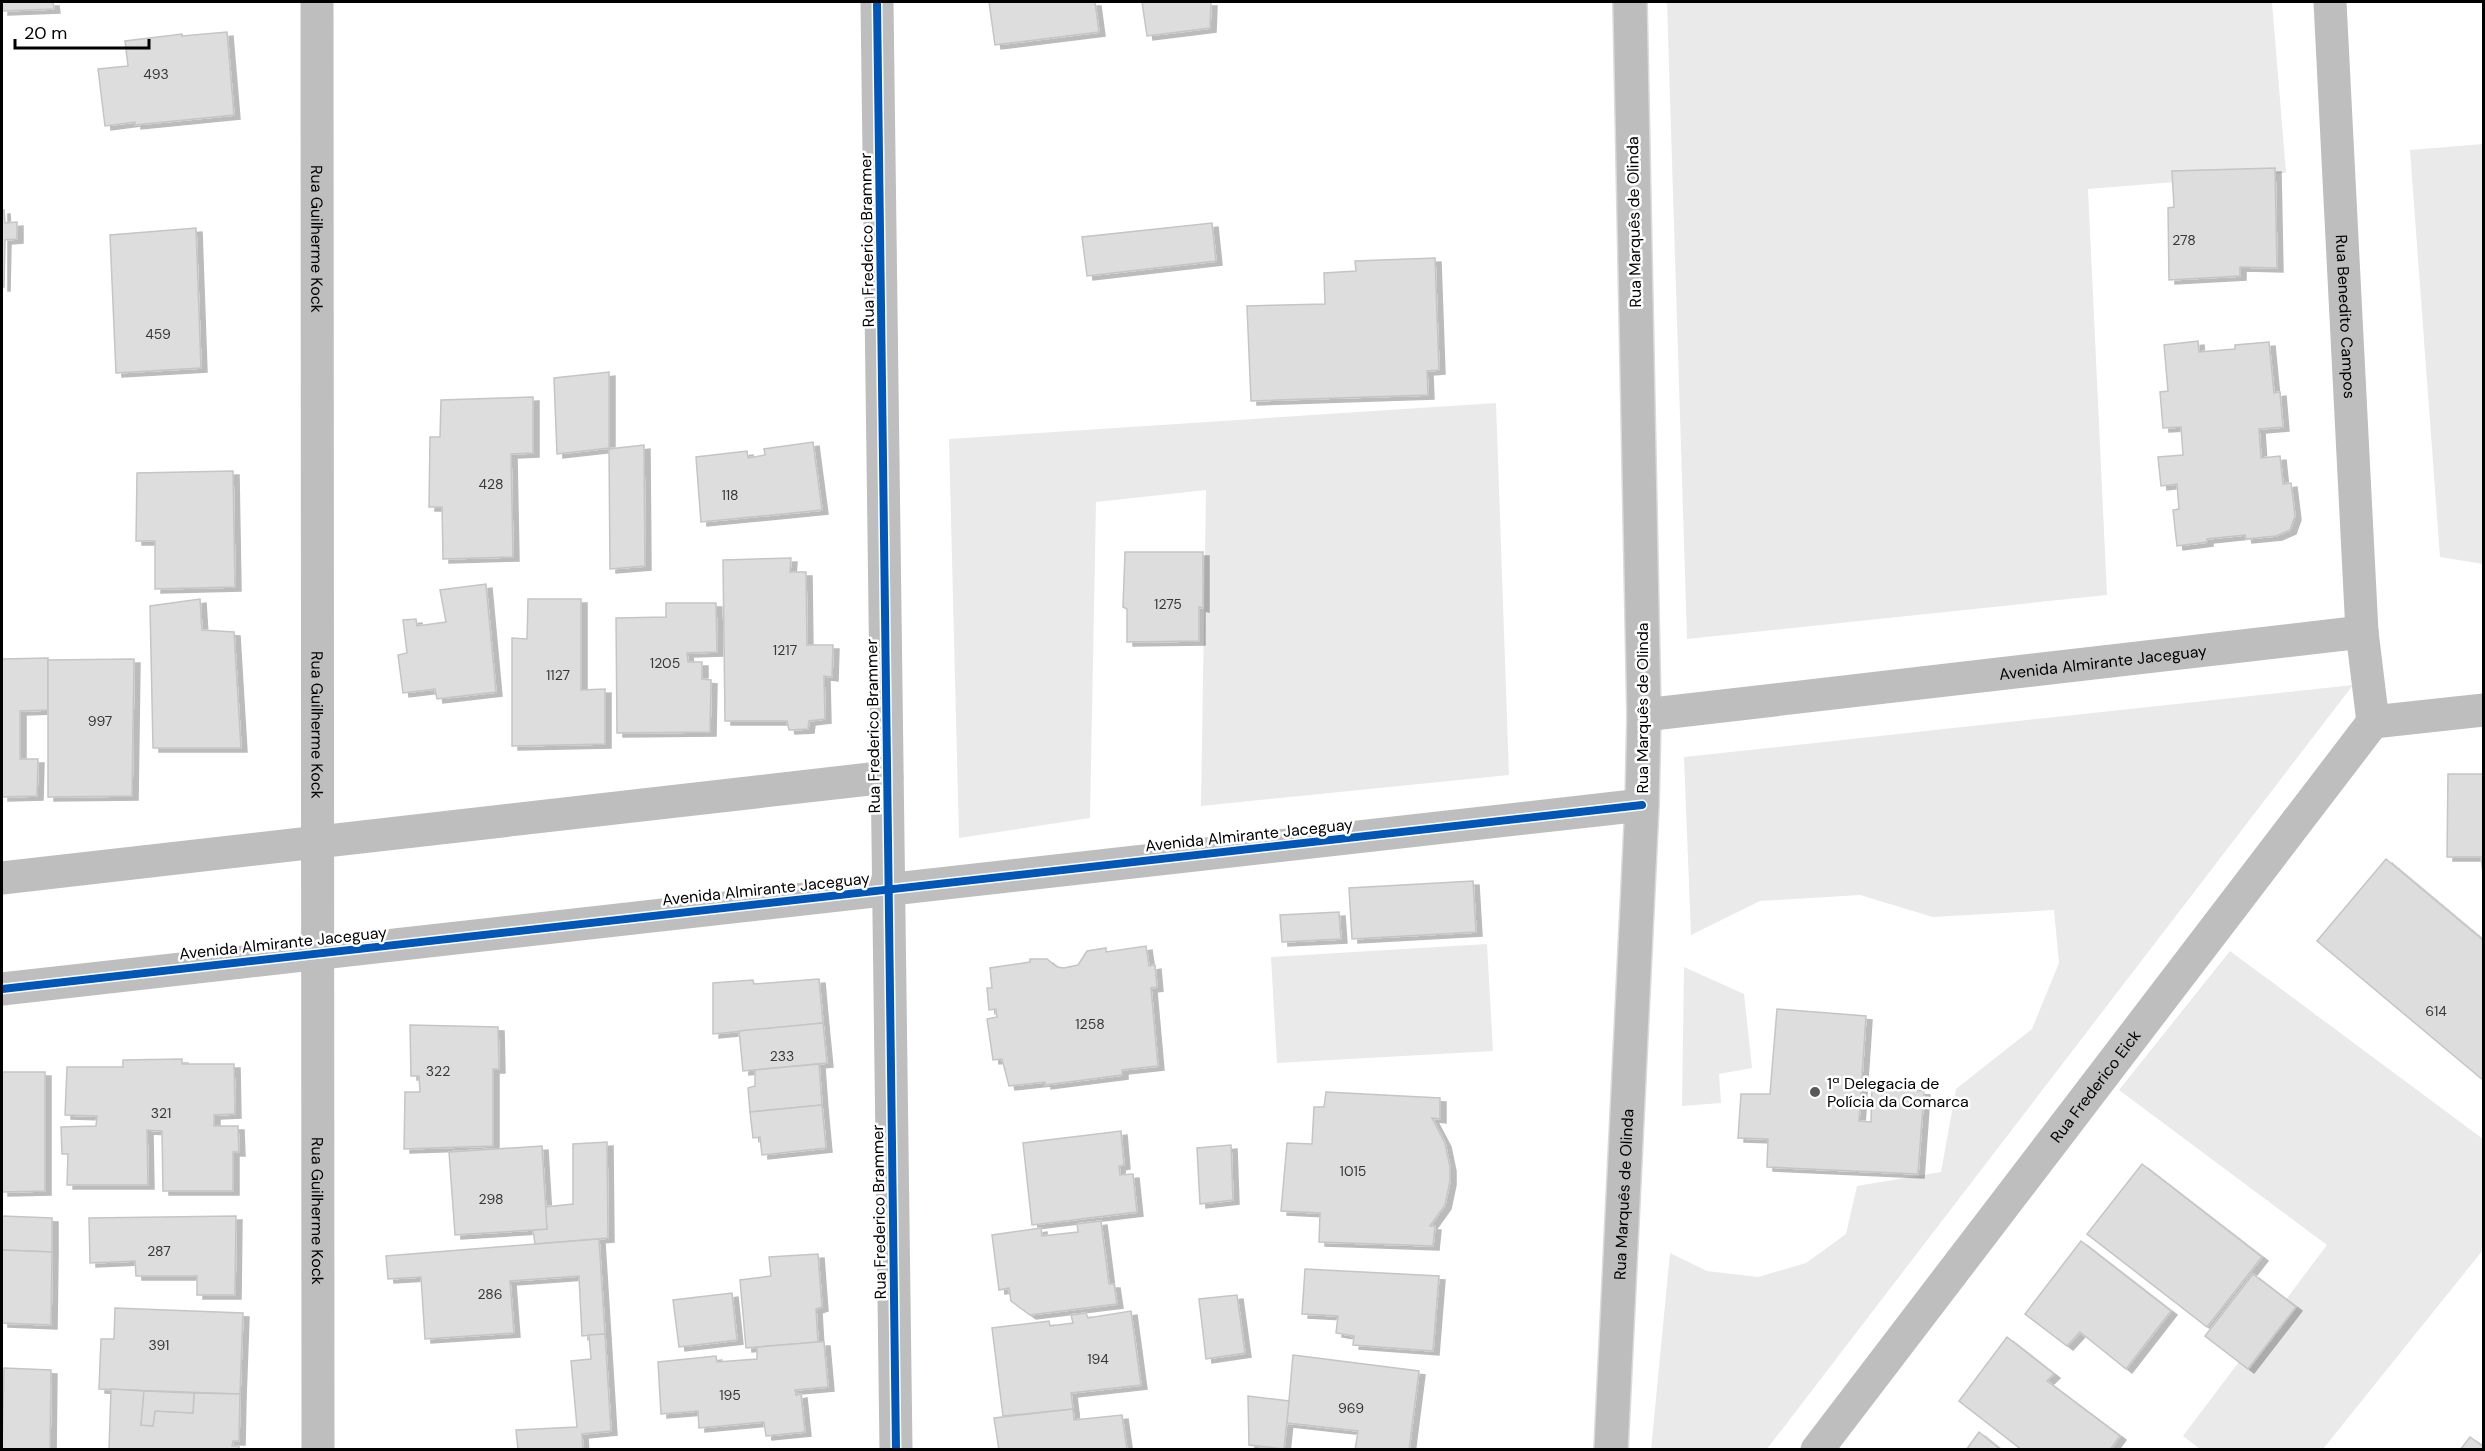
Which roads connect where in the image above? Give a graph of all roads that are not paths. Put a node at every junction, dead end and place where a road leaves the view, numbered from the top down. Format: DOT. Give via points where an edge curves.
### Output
graph roads {
  1 [pos="317,2"];
  2 [pos="877,2"];
  3 [pos="1630,2"];
  4 [pos="2330,2"];
  5 [pos="2362,632"];
  6 [pos="2484,710"];
  7 [pos="1644,715"];
  8 [pos="2373,722"];
  9 [pos="887,777"];
  10 [pos="1642,805"];
  11 [pos="318,843"];
  12 [pos="2,878"];
  13 [pos="889,889"];
  14 [pos="318,953"];
  15 [pos="2,989"];
  16 [pos="318,1449"];
  17 [pos="896,1449"];
  18 [pos="1611,1449"];
  19 [pos="1817,1449"];
  1 -- 11 [label="street, Rua Guilherme Kock"];
  2 -- 9 [label="street, Rua Frederico Brammer"];
  3 -- 7 [label="main road, Rua Marquês de Olinda"];
  4 -- 5 [label="street, Rua Benedito Campos"];
  5 -- 7 [label="street, Avenida Almirante Jaceguay"];
  5 -- 8 [label="street"];
  6 -- 8 [label="street"];
  7 -- 10 [label="main road, Rua Marquês de Olinda"];
  8 -- 19 [label="street, Rua Frederico Eick"];
  9 -- 11 [label="street"];
  9 -- 13 [label="street, Rua Frederico Brammer"];
  10 -- 13 [label="street, Avenida Almirante Jaceguay"];
  10 -- 18 [label="main road, Rua Marquês de Olinda"];
  11 -- 12 [label="street"];
  11 -- 14 [label="street, Rua Guilherme Kock"];
  13 -- 14 [label="street, Avenida Almirante Jaceguay"];
  13 -- 17 [label="street, Rua Frederico Brammer"];
  14 -- 15 [label="street, Avenida Almirante Jaceguay"];
  14 -- 16 [label="street, Rua Guilherme Kock"];
}
